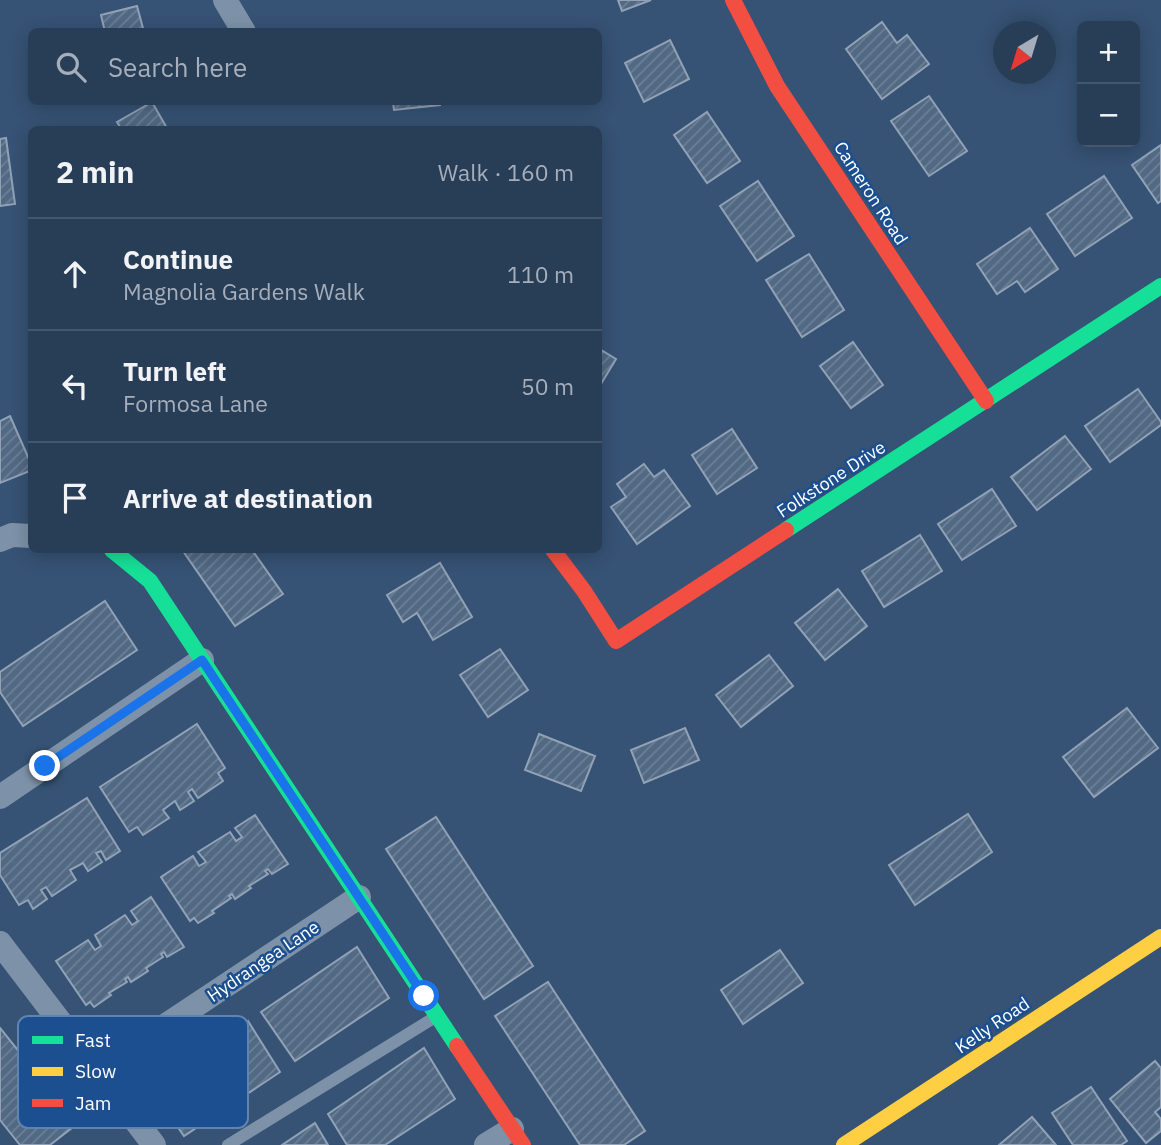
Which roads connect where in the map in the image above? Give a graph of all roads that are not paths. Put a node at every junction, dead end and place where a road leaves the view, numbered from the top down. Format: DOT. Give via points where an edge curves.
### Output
graph roads {
  1 [pos="225,0"];
  2 [pos="733,0"];
  3 [pos="242,28"];
  4 [pos="1161,286"];
  5 [pos="986,401"];
  6 [pos="28,536"];
  7 [pos="0,540"];
  8 [pos="116,553"];
  9 [pos="555,553"];
  10 [pos="202,660"];
  11 [pos="0,796"];
  12 [pos="359,897"];
  13 [pos="0,943"];
  14 [pos="1158,945"];
  15 [pos="437,1015"];
  16 [pos="55,1016"];
  17 [pos="180,1016"];
  18 [pos="141,1128"];
  19 [pos="518,1137"];
  20 [pos="154,1145"];
  21 [pos="229,1145"];
  22 [pos="486,1145"];
  23 [pos="844,1145"];
  1 -- 3 [label="street"];
  2 -- 5 [label="street, Cameron Road" via="777,86"];
  4 -- 5 [label="street, Folkstone Drive"];
  5 -- 9 [label="street, Folkstone Drive" via="616,641"];
  6 -- 7 [label="street"];
  8 -- 10 [label="street" via="150,581"];
  10 -- 11 [label="street"];
  10 -- 12 [label="street"];
  12 -- 15 [label="street"];
  12 -- 17 [label="street, Hydrangea Lane"];
  13 -- 16 [label="street"];
  14 -- 23 [label="street, Kelly Road"];
  15 -- 19 [label="street"];
  15 -- 21 [label="lane"];
  18 -- 20 [label="street"];
  19 -- 22 [label="street"];
}
